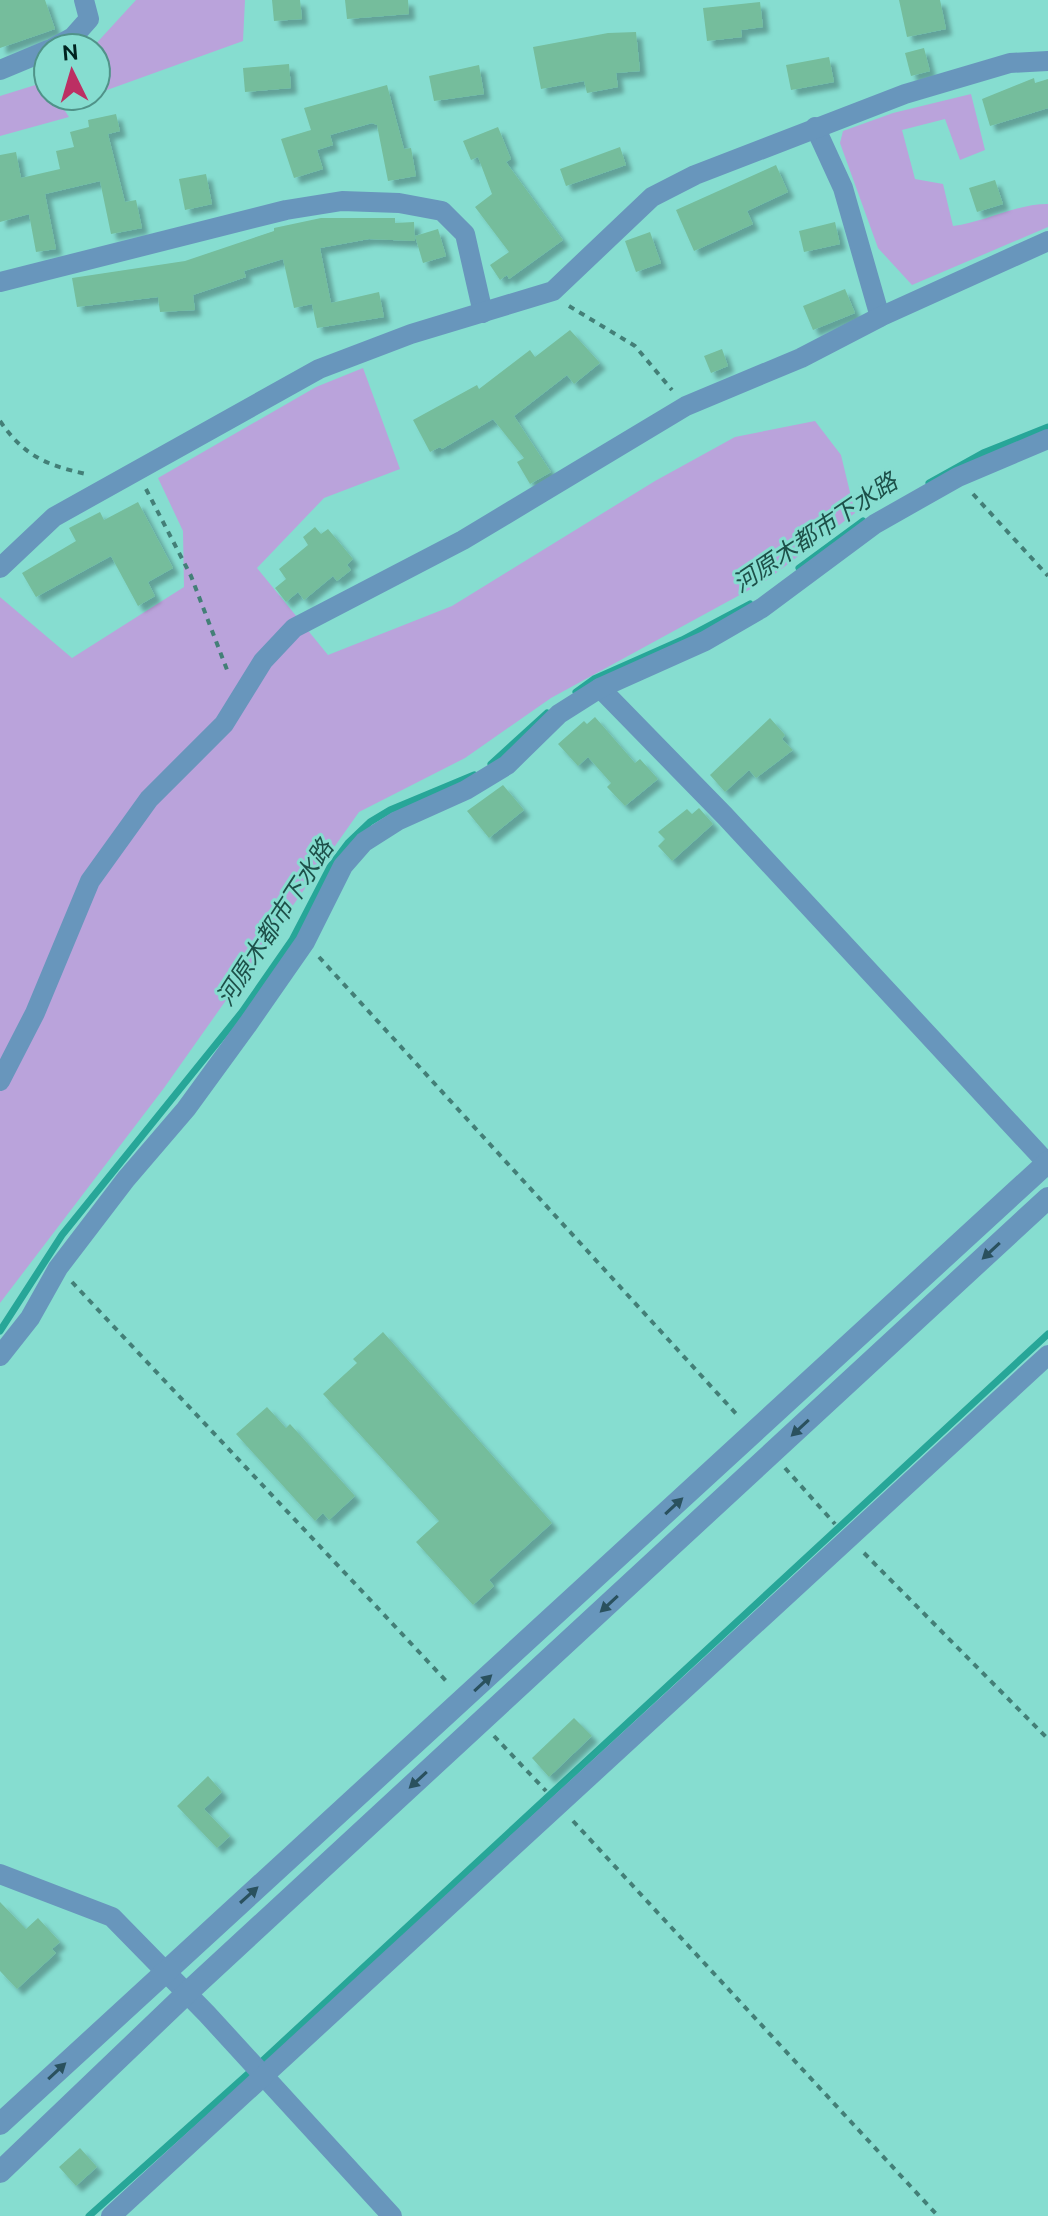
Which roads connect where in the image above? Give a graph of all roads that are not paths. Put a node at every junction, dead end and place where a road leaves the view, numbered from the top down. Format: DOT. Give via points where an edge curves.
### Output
graph roads {
  1 [pos="84,0"];
  2 [pos="77,32"];
  3 [pos="32,57"];
  4 [pos="1048,61"];
  5 [pos="0,70"];
  6 [pos="815,127"];
  7 [pos="1048,241"];
  8 [pos="0,282"];
  9 [pos="483,313"];
  10 [pos="880,317"];
  11 [pos="1048,439"];
  12 [pos="0,568"];
  13 [pos="600,688"];
  14 [pos="0,1081"];
  15 [pos="1048,1163"];
  16 [pos="1048,1198"];
  17 [pos="1048,1355"];
  18 [pos="0,1356"];
  19 [pos="0,1874"];
  20 [pos="165,1971"];
  21 [pos="187,1993"];
  22 [pos="264,2077"];
  23 [pos="0,2124"];
  24 [pos="0,2172"];
  25 [pos="111,2216"];
  26 [pos="392,2216"];
  1 -- 2 [label="street" via="89,19"];
  3 -- 5 [label="street"];
  4 -- 6 [label="street" via="1010,63"];
  6 -- 9 [label="street" via="652,197 553,291"];
  6 -- 10 [label="street" via="843,188"];
  7 -- 10 [label="street"];
  8 -- 9 [label="street" via="286,210 342,201 399,203 442,211 465,234"];
  9 -- 12 [label="street" via="319,369 54,517"];
  10 -- 14 [label="street" via="801,358 686,406 463,540 294,628 263,661 224,724 149,799 90,881 35,1013"];
  11 -- 13 [label="street" via="958,477 843,545 762,608 705,641"];
  13 -- 15 [label="street"];
  13 -- 18 [label="street" via="559,714 507,765 364,842 343,866 305,942 186,1109 58,1268 30,1318"];
  20 -- 15 [label="street, one-way"];
  16 -- 21 [label="street, one-way"];
  17 -- 22 [label="street"];
  19 -- 20 [label="street" via="112,1917"];
  20 -- 21 [label="street"];
  23 -- 20 [label="street, one-way"];
  21 -- 22 [label="street"];
  21 -- 24 [label="street"];
  22 -- 25 [label="street"];
  22 -- 26 [label="street"];
}
